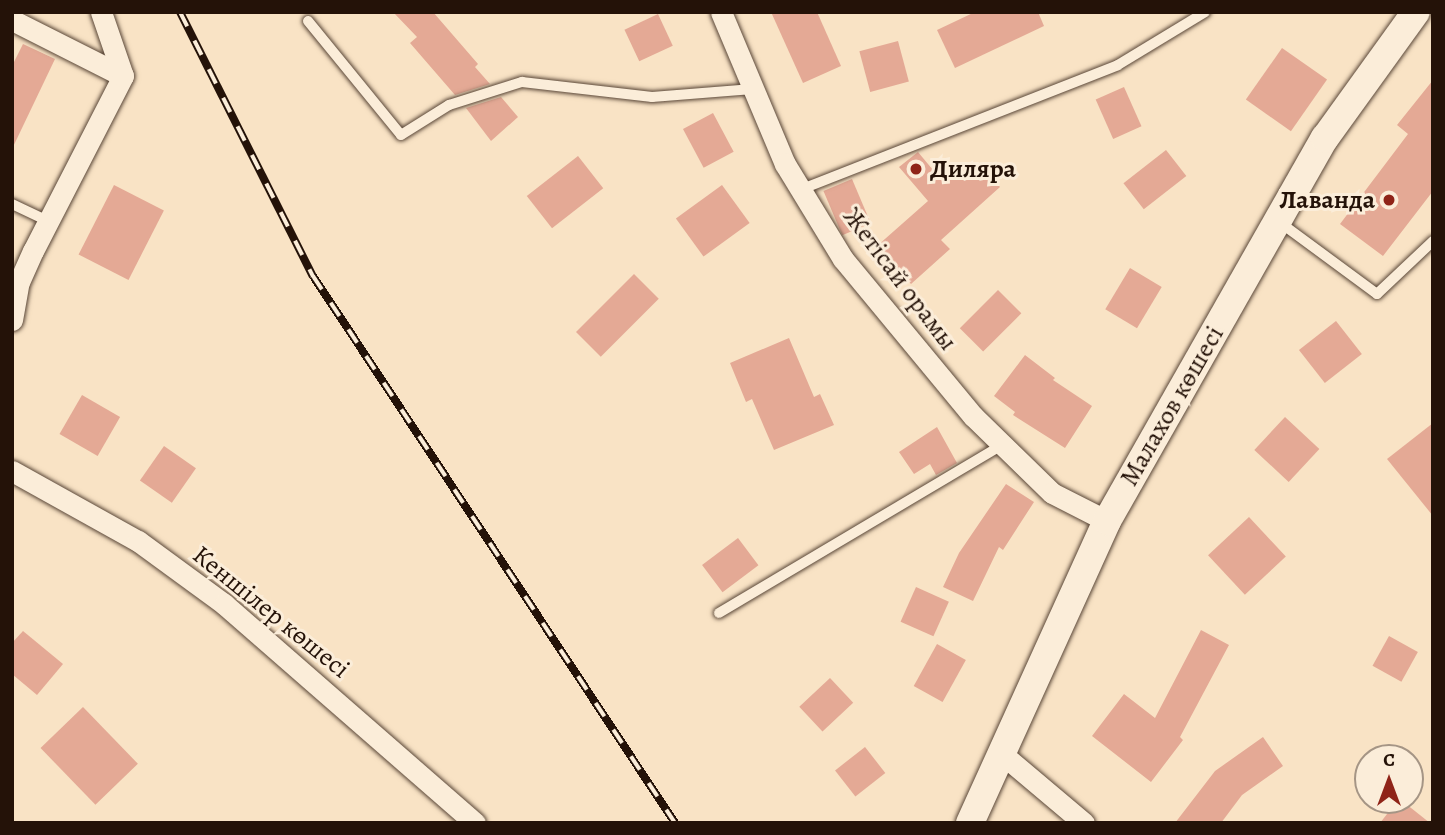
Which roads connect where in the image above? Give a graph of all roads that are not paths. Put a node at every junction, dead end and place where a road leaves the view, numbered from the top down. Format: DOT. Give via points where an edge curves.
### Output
graph roads {
  1 [pos="101,12"];
  2 [pos="721,12"];
  3 [pos="1205,12"];
  4 [pos="1416,12"];
  5 [pos="12,20"];
  6 [pos="308,21"];
  7 [pos="123,76"];
  8 [pos="753,89"];
  9 [pos="802,189"];
  10 [pos="12,204"];
  11 [pos="1278,221"];
  12 [pos="50,222"];
  13 [pos="1433,241"];
  14 [pos="12,320"];
  15 [pos="1002,445"];
  16 [pos="12,471"];
  17 [pos="1107,521"];
  18 [pos="719,613"];
  19 [pos="1002,754"];
  20 [pos="475,823"];
  21 [pos="970,823"];
  22 [pos="1084,823"];
  1 -- 7 [label="street"];
  2 -- 8 [label="street, Жетісай орамы"];
  3 -- 9 [label="lane" via="1118,65"];
  4 -- 11 [label="main road, Малахов көшесі" via="1325,138"];
  5 -- 7 [label="street"];
  6 -- 8 [label="lane" via="401,135 449,105 522,82 652,97"];
  7 -- 12 [label="street"];
  8 -- 9 [label="street, Жетісай орамы" via="785,164"];
  9 -- 15 [label="street, Жетісай орамы" via="850,269"];
  10 -- 12 [label="lane"];
  11 -- 13 [label="lane" via="1377,294"];
  11 -- 17 [label="main road, Малахов көшесі"];
  12 -- 14 [label="street" via="19,282"];
  15 -- 17 [label="street, Жетісай орамы" via="1052,494"];
  15 -- 18 [label="lane"];
  16 -- 20 [label="street, Кеншілер көшесі" via="138,541 224,604"];
  17 -- 19 [label="main road, Малахов көшесі"];
  19 -- 21 [label="main road, Малахов көшесі"];
  19 -- 22 [label="street"];
}
